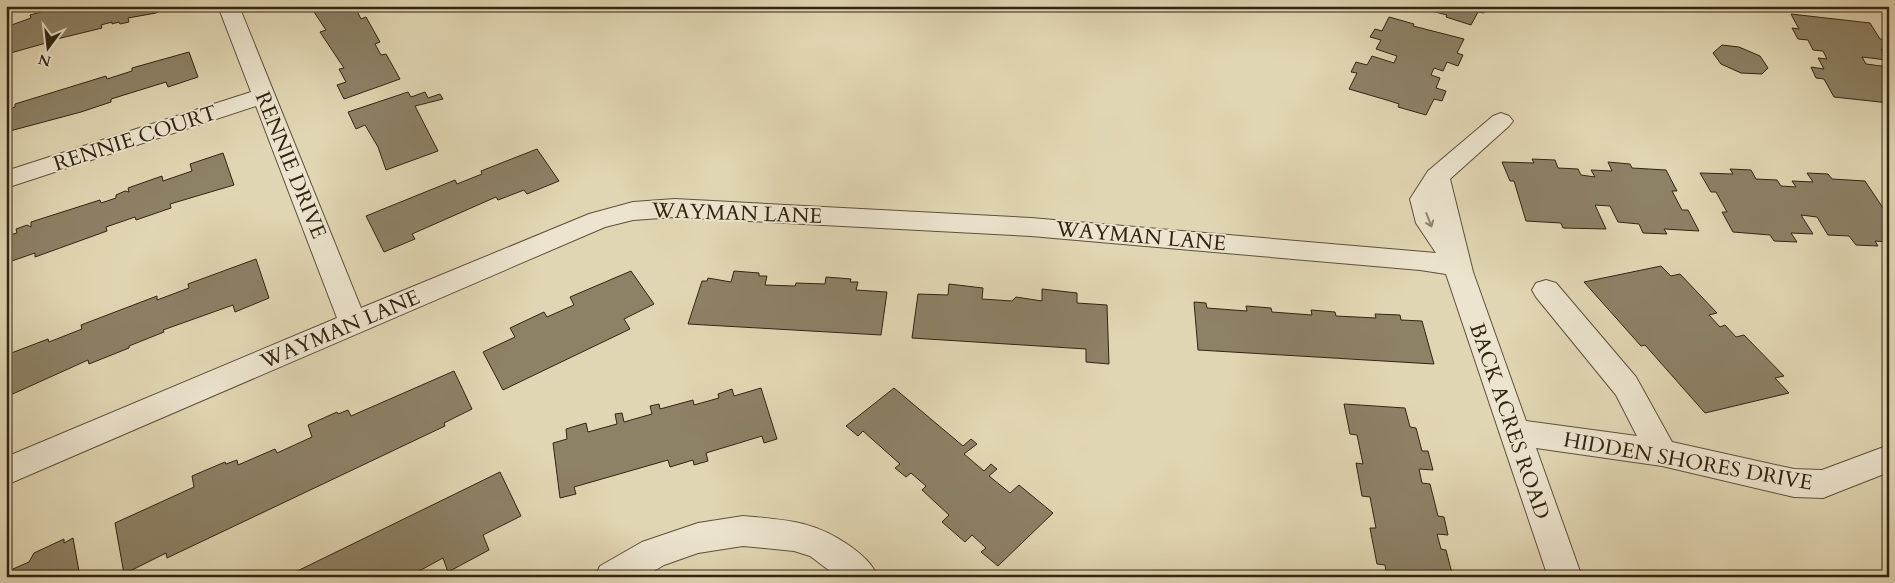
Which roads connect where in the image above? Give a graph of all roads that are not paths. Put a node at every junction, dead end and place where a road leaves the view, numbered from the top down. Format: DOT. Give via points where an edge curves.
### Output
graph roads {
  1 [pos="228,6"];
  2 [pos="263,96"];
  3 [pos="1501,121"];
  4 [pos="6,180"];
  5 [pos="1458,266"];
  6 [pos="1546,290"];
  7 [pos="353,323"];
  8 [pos="1513,432"];
  9 [pos="1662,453"];
  10 [pos="1889,458"];
  11 [pos="6,471"];
  12 [pos="612,577"];
  13 [pos="861,577"];
  14 [pos="1564,577"];
  1 -- 2 [label="street, RENNIE DRIVE"];
  2 -- 4 [label="street, RENNIE COURT"];
  2 -- 7 [label="street, RENNIE DRIVE"];
  3 -- 5 [label="street, BACK ACRES ROAD" via="1437,177 1423,199 1428,223"];
  5 -- 7 [label="street, WAYMAN LANE" via="1420,260 1031,227 675,208 633,211 598,220"];
  5 -- 8 [label="street, BACK ACRES ROAD"];
  6 -- 9 [label="street" via="1626,386"];
  7 -- 11 [label="street, WAYMAN LANE"];
  8 -- 9 [label="street, HIDDEN SHORES DRIVE"];
  8 -- 14 [label="street, BACK ACRES ROAD"];
  9 -- 10 [label="street, HIDDEN SHORES DRIVE" via="1794,483 1823,484"];
  12 -- 13 [label="street" via="654,553 690,541 743,531 794,536 819,543"];
}
